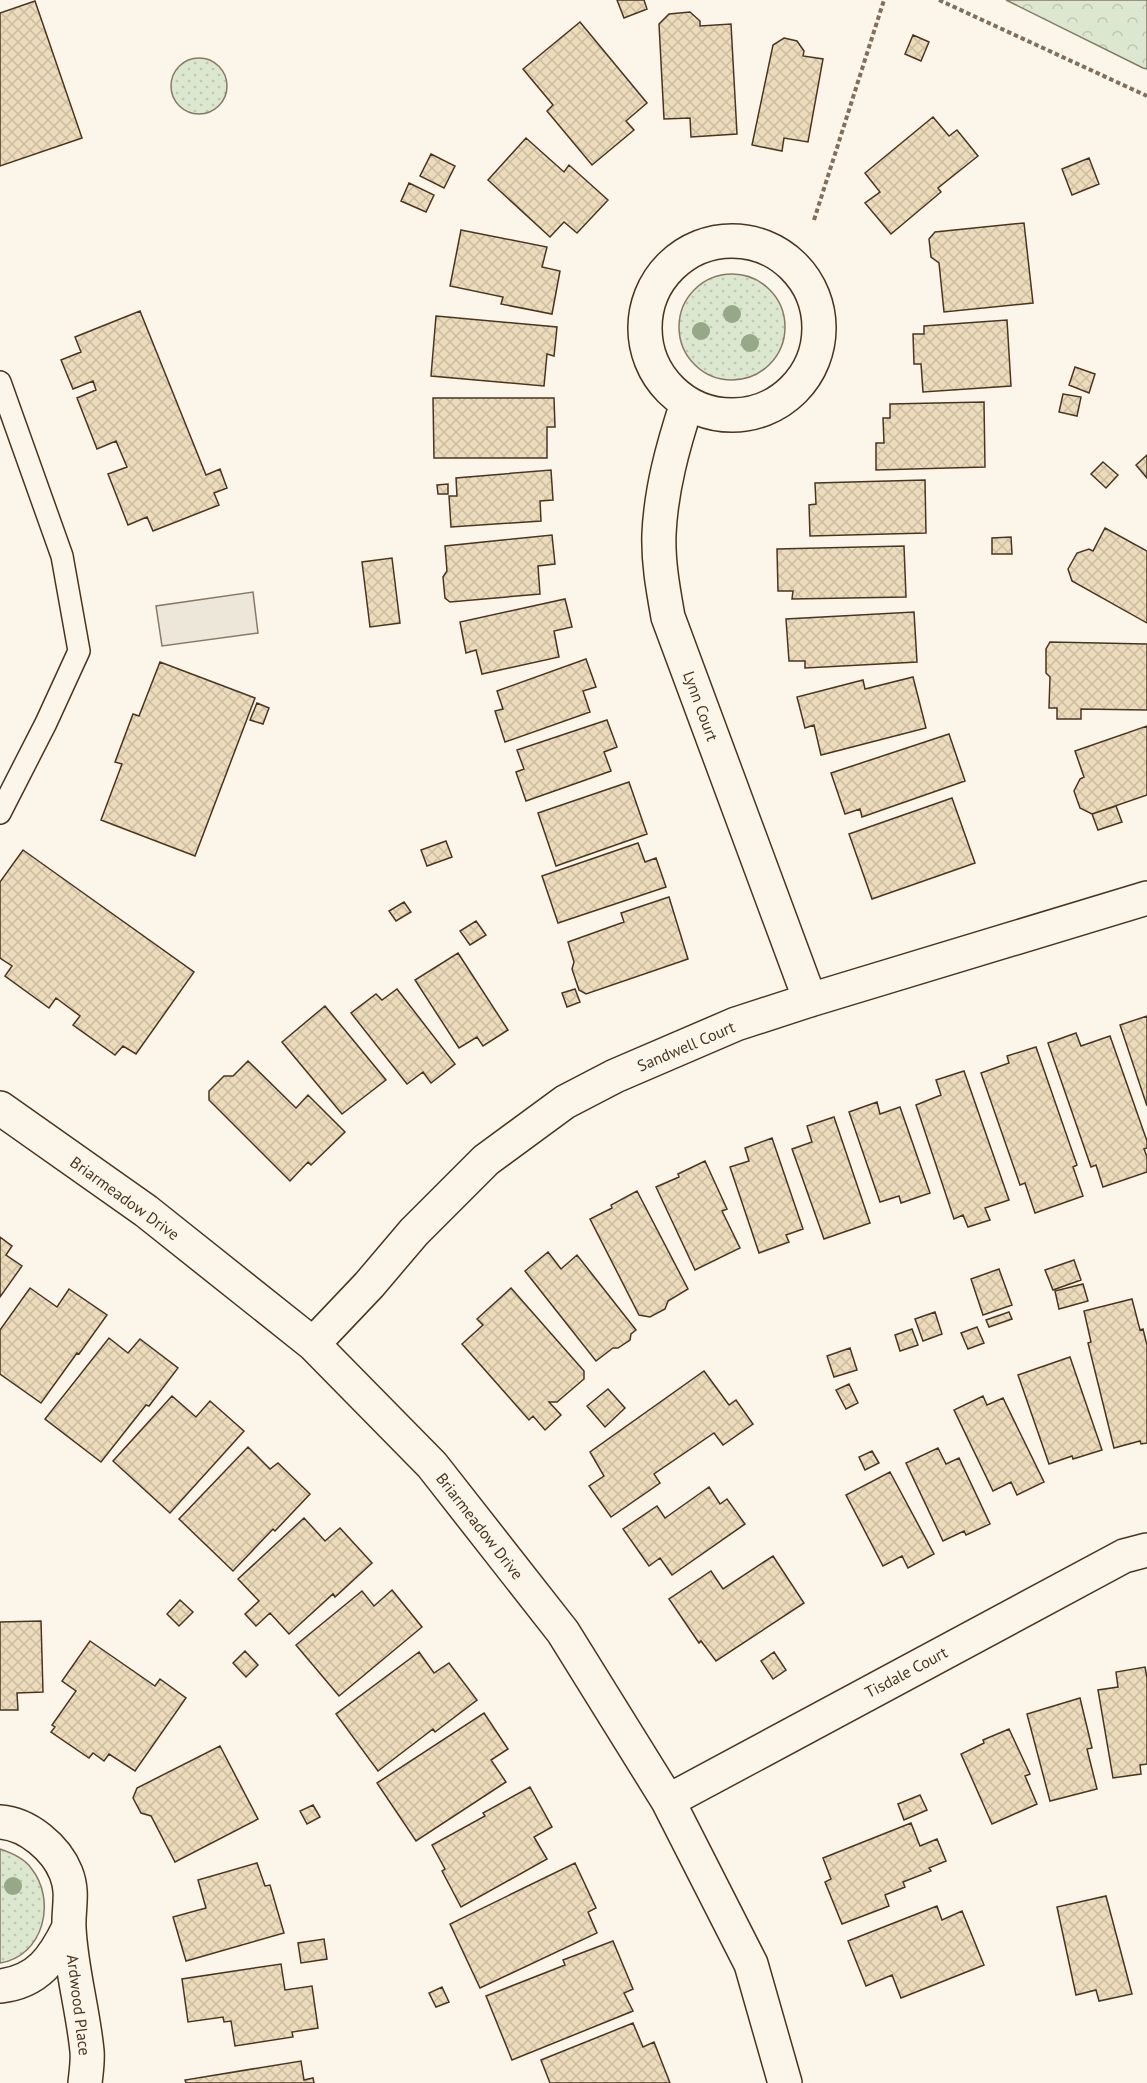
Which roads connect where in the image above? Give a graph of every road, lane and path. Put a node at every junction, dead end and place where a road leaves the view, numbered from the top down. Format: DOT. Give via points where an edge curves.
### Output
graph roads {
  1 [pos="884,0"];
  2 [pos="939,0"];
  3 [pos="1147,96"];
  4 [pos="814,220"];
  5 [pos="0,382"];
  6 [pos="687,403"];
  7 [pos="0,813"];
  8 [pos="1147,898"];
  9 [pos="810,1000"];
  10 [pos="0,1108"];
  11 [pos="313,1344"];
  12 [pos="1147,1550"];
  13 [pos="668,1801"];
  14 [pos="0,1822"];
  15 [pos="69,1927"];
  16 [pos="0,1986"];
  17 [pos="86,2083"];
  18 [pos="785,2083"];
  1 -- 4 [label="path"];
  2 -- 3 [label="path"];
  5 -- 7 [label="lane" via="62,556 79,651"];
  6 -- 6 [label="street" via="712,413 740,415 766,410 789,395 807,374 817,350 820,322 814,295 800,273 777,253 749,241 718,241 690,251 666,271 650,296 644,326 650,356 664,383"];
  6 -- 9 [label="street, Lynn Court" via="672,449 659,534 668,617"];
  8 -- 9 [label="street, Sandwell Court"];
  9 -- 11 [label="street, Sandwell Court" via="736,1024 565,1102 486,1160 414,1232"];
  10 -- 11 [label="street, Briarmeadow Drive" via="146,1211"];
  11 -- 13 [label="street, Briarmeadow Drive" via="432,1465 555,1623"];
  12 -- 13 [label="street, Tisdale Court" via="1124,1556"];
  13 -- 18 [label="street, Briarmeadow Drive" via="751,1964"];
  14 -- 15 [label="street, Ardwood Place" via="32,1833 52,1851 66,1874 72,1900"];
  15 -- 16 [label="street, Ardwood Place" via="57,1952 37,1972 12,1985"];
  15 -- 17 [label="street, Ardwood Place" via="87,2053"];
}
